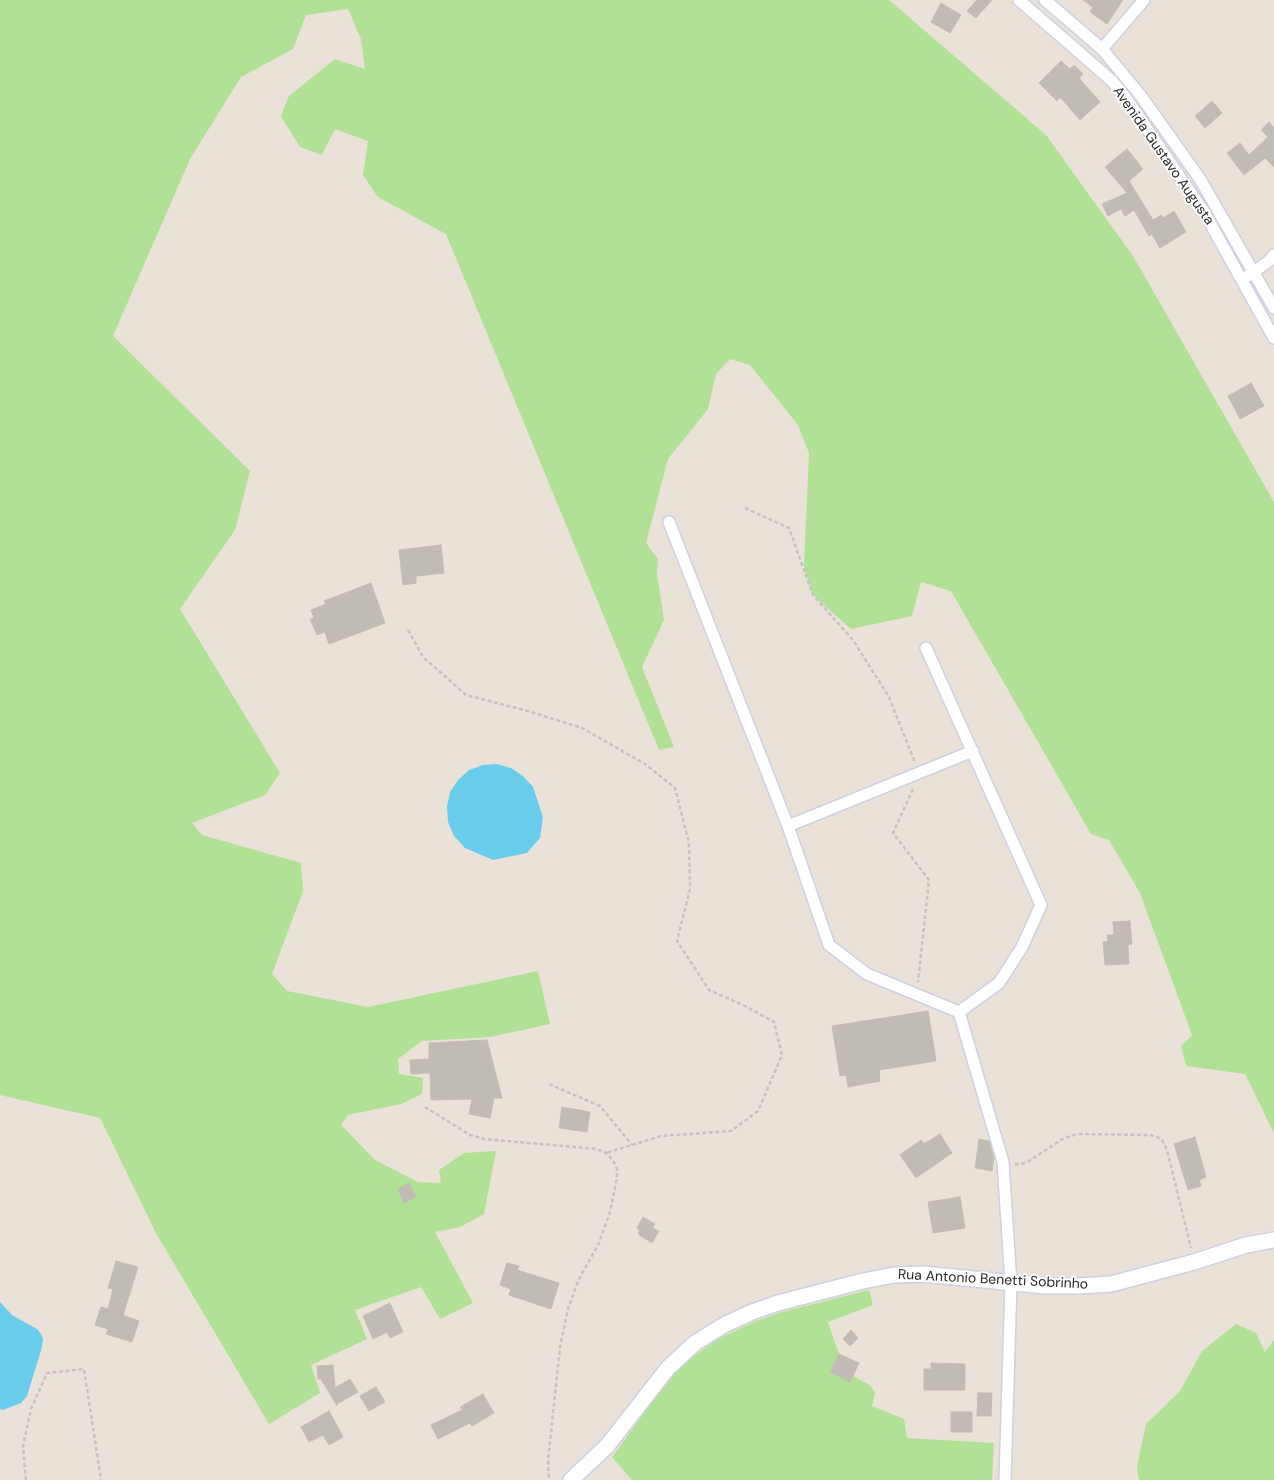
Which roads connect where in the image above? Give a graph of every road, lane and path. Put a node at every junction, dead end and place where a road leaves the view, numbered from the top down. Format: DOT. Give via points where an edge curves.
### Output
graph roads {
  1 [pos="1019,0"];
  2 [pos="1045,0"];
  3 [pos="1144,0"];
  4 [pos="1102,49"];
  5 [pos="1274,254"];
  6 [pos="1254,273"];
  7 [pos="1242,279"];
  8 [pos="1274,308"];
  9 [pos="1274,338"];
  10 [pos="745,508"];
  11 [pos="669,522"];
  12 [pos="408,630"];
  13 [pos="926,648"];
  14 [pos="973,751"];
  15 [pos="919,773"];
  16 [pos="788,826"];
  17 [pos="917,995"];
  18 [pos="959,1012"];
  19 [pos="549,1084"];
  20 [pos="424,1107"];
  21 [pos="632,1145"];
  22 [pos="606,1153"];
  23 [pos="1003,1162"];
  24 [pos="1274,1240"];
  25 [pos="1194,1262"];
  26 [pos="1012,1284"];
  27 [pos="26,1480"];
  28 [pos="101,1480"];
  29 [pos="549,1480"];
  30 [pos="571,1480"];
  31 [pos="1005,1480"];
  1 -- 7 [label="street, Avenida Gustavo Augusta" via="1096,67 1126,98 1204,212"];
  2 -- 4 [label="street, Avenida Gustavo Augusta"];
  3 -- 4 [label="street"];
  4 -- 6 [label="street, Avenida Gustavo Augusta" via="1141,96 1200,179"];
  5 -- 6 [label="street"];
  6 -- 7 [label="street"];
  6 -- 8 [label="street, Avenida Gustavo Augusta"];
  7 -- 9 [label="street, Avenida Gustavo Augusta"];
  10 -- 15 [label="path" via="789,528 813,595 853,640 889,697"];
  11 -- 16 [label="street"];
  12 -- 21 [label="path" via="423,658 466,695 582,728 644,764 675,788 689,843 690,889 677,941 709,990 774,1022 782,1055 758,1111 731,1131 660,1136"];
  13 -- 14 [label="street"];
  14 -- 15 [label="street"];
  14 -- 18 [label="street" via="1041,905 1022,947 999,983"];
  15 -- 16 [label="street"];
  15 -- 17 [label="path" via="893,833 929,880"];
  16 -- 17 [label="street" via="829,945 867,974"];
  17 -- 18 [label="street"];
  18 -- 23 [label="street"];
  19 -- 21 [label="path" via="600,1106"];
  20 -- 22 [label="path" via="470,1136 597,1149"];
  21 -- 22 [label="path"];
  22 -- 29 [label="path" via="617,1169 617,1178 599,1243 578,1281 568,1309 560,1347 548,1461"];
  23 -- 25 [label="path" via="1022,1164 1064,1138 1078,1134 1157,1137 1167,1150"];
  23 -- 26 [label="street"];
  24 -- 25 [label="main road, Rua Antonio Benetti Sobrinho" via="1246,1245"];
  25 -- 26 [label="main road, Rua Antonio Benetti Sobrinho" via="1111,1284"];
  26 -- 30 [label="main road, Rua Antonio Benetti Sobrinho" via="924,1274 894,1275 752,1312 696,1343 668,1368 607,1446"];
  26 -- 31 [label="street"];
  27 -- 28 [label="path" via="23,1446 32,1409 47,1373 84,1369"];
}
